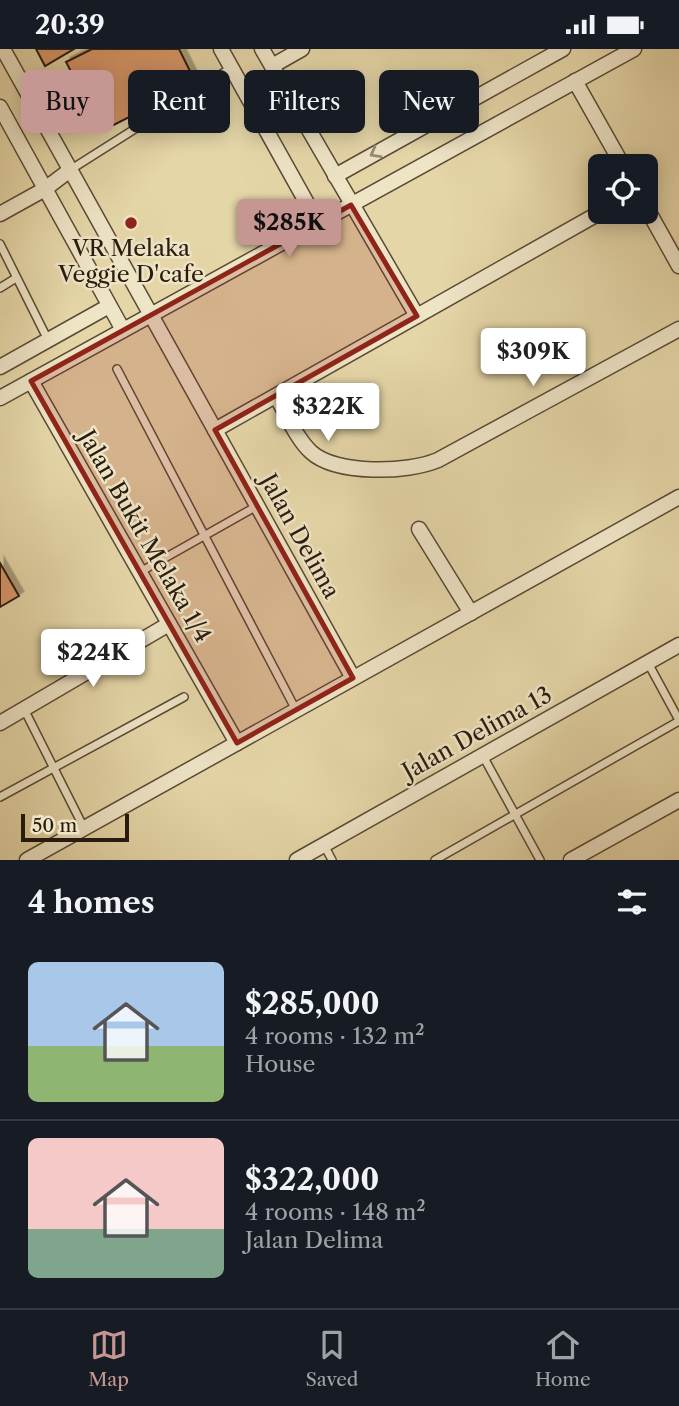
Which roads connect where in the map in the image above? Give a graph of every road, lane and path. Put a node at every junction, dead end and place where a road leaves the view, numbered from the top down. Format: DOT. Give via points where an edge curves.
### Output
graph roads {
  1 [pos="4,49"];
  2 [pos="262,49"];
  3 [pos="302,49"];
  4 [pos="563,49"];
  5 [pos="634,49"];
  6 [pos="227,51"];
  7 [pos="272,66"];
  8 [pos="232,68"];
  9 [pos="575,81"];
  10 [pos="0,107"];
  11 [pos="4,124"];
  12 [pos="616,154"];
  13 [pos="70,170"];
  14 [pos="335,176"];
  15 [pos="45,189"];
  16 [pos="351,205"];
  17 [pos="0,214"];
  18 [pos="588,219"];
  19 [pos="318,223"];
  20 [pos="656,224"];
  21 [pos="0,244"];
  22 [pos="679,266"];
  23 [pos="16,278"];
  24 [pos="0,288"];
  25 [pos="109,306"];
  26 [pos="151,315"];
  27 [pos="417,316"];
  28 [pos="679,329"];
  29 [pos="124,330"];
  30 [pos="48,340"];
  31 [pos="0,367"];
  32 [pos="117,369"];
  33 [pos="31,381"];
  34 [pos="276,395"];
  35 [pos="0,398"];
  36 [pos="215,430"];
  37 [pos="679,497"];
  38 [pos="257,506"];
  39 [pos="419,529"];
  40 [pos="202,537"];
  41 [pos="139,572"];
  42 [pos="471,613"];
  43 [pos="169,624"];
  44 [pos="679,645"];
  45 [pos="647,662"];
  46 [pos="353,678"];
  47 [pos="184,697"];
  48 [pos="24,709"];
  49 [pos="296,711"];
  50 [pos="679,721"];
  51 [pos="0,723"];
  52 [pos="237,743"];
  53 [pos="483,755"];
  54 [pos="54,768"];
  55 [pos="0,797"];
  56 [pos="679,800"];
  57 [pos="515,814"];
  58 [pos="84,828"];
  59 [pos="324,845"];
  60 [pos="36,858"];
  61 [pos="297,860"];
  62 [pos="332,860"];
  63 [pos="435,860"];
  64 [pos="540,860"];
  65 [pos="571,860"];
  1 -- 13 [label="street, Jalan Delima"];
  2 -- 7 [label="street"];
  3 -- 7 [label="street"];
  4 -- 14 [label="street, one-way"];
  5 -- 9 [label="street"];
  6 -- 8 [label="street"];
  7 -- 14 [label="street"];
  8 -- 13 [label="lane"];
  8 -- 19 [label="street"];
  9 -- 12 [label="street"];
  9 -- 16 [label="street"];
  10 -- 11 [label="street"];
  11 -- 15 [label="street"];
  13 -- 15 [label="street"];
  13 -- 26 [label="street, Jalan Delima"];
  14 -- 16 [label="street"];
  15 -- 17 [label="street"];
  15 -- 25 [label="street"];
  16 -- 19 [label="street"];
  16 -- 27 [label="street"];
  18 -- 27 [label="street"];
  19 -- 26 [label="street"];
  20 -- 22 [label="street"];
  21 -- 23 [label="lane"];
  23 -- 24 [label="lane"];
  23 -- 30 [label="lane"];
  25 -- 29 [label="street"];
  25 -- 30 [label="street"];
  26 -- 29 [label="street"];
  26 -- 36 [label="street, Jalan Delima"];
  27 -- 34 [label="street"];
  28 -- 34 [label="street" via="438,460 409,470 325,461 306,447"];
  29 -- 33 [label="street"];
  30 -- 31 [label="street"];
  32 -- 40 [label="lane"];
  33 -- 35 [label="street"];
  33 -- 41 [label="street, Jalan Bukit Melaka 1/4"];
  34 -- 36 [label="street"];
  36 -- 38 [label="street, Jalan Delima"];
  37 -- 42 [label="street"];
  38 -- 40 [label="lane"];
  38 -- 46 [label="street, Jalan Delima"];
  39 -- 42 [label="street"];
  40 -- 41 [label="lane"];
  40 -- 49 [label="lane"];
  41 -- 43 [label="street, Jalan Bukit Melaka 1/4"];
  42 -- 46 [label="street"];
  43 -- 48 [label="street"];
  43 -- 52 [label="street, Jalan Bukit Melaka 1/4"];
  44 -- 45 [label="street, Jalan Delima 13"];
  45 -- 50 [label="lane"];
  45 -- 53 [label="street, Jalan Delima 13"];
  46 -- 49 [label="street"];
  47 -- 54 [label="lane"];
  48 -- 51 [label="street"];
  48 -- 54 [label="lane"];
  49 -- 52 [label="street"];
  50 -- 57 [label="lane"];
  52 -- 58 [label="street"];
  53 -- 57 [label="lane"];
  53 -- 59 [label="street, Jalan Delima 13"];
  54 -- 55 [label="lane"];
  54 -- 58 [label="lane"];
  56 -- 65 [label="street"];
  57 -- 63 [label="lane"];
  57 -- 64 [label="lane"];
  58 -- 60 [label="street"];
  59 -- 61 [label="street, Jalan Delima 13"];
  59 -- 62 [label="lane"];
}
